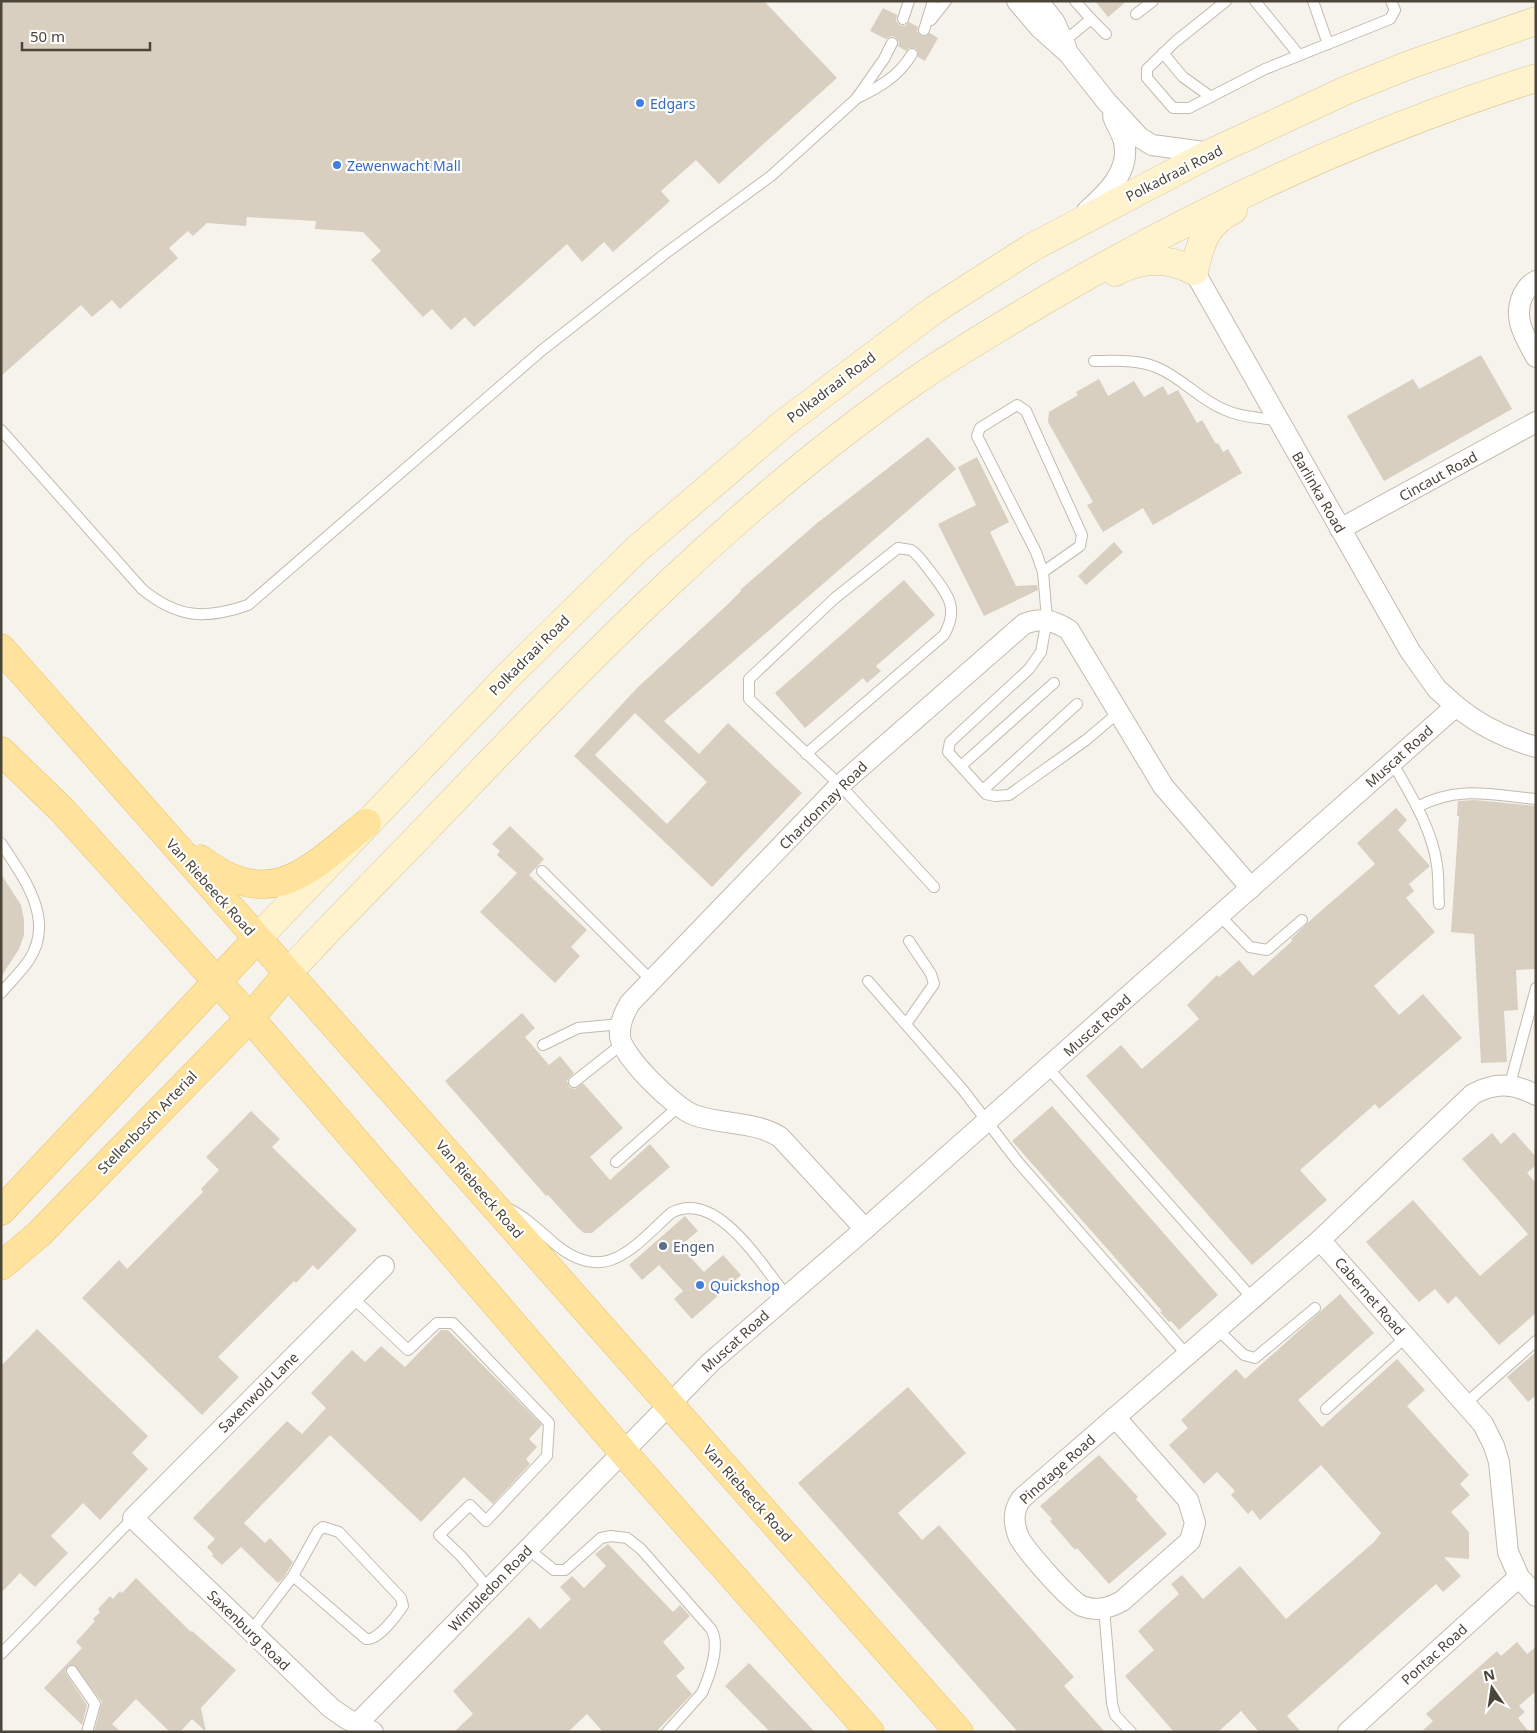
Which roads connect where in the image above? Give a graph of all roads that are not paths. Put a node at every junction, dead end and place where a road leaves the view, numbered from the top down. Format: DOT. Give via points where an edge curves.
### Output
graph roads {
  1 [pos="909,1"];
  2 [pos="933,1"];
  3 [pos="946,1"];
  4 [pos="1017,1"];
  5 [pos="1038,1"];
  6 [pos="1153,1"];
  7 [pos="1226,1"];
  8 [pos="1256,1"];
  9 [pos="1313,1"];
  10 [pos="1391,1"];
  11 [pos="1077,3"];
  12 [pos="1136,14"];
  13 [pos="903,19"];
  14 [pos="1091,19"];
  15 [pos="1536,21"];
  16 [pos="1106,34"];
  17 [pos="892,43"];
  18 [pos="1328,44"];
  19 [pos="1064,47"];
  20 [pos="1163,53"];
  21 [pos="912,54"];
  22 [pos="1299,56"];
  23 [pos="1536,78"];
  24 [pos="1211,97"];
  25 [pos="856,99"];
  26 [pos="1106,101"];
  27 [pos="1337,150"];
  28 [pos="1211,153"];
  29 [pos="1066,229"];
  30 [pos="1194,271"];
  31 [pos="1536,281"];
  32 [pos="994,330"];
  33 [pos="1536,357"];
  34 [pos="1094,361"];
  35 [pos="1279,421"];
  36 [pos="1536,422"];
  37 [pos="1,430"];
  38 [pos="1340,529"];
  39 [pos="1043,572"];
  40 [pos="1047,619"];
  41 [pos="1,648"];
  42 [pos="1054,683"];
  43 [pos="1077,704"];
  44 [pos="1456,706"];
  45 [pos="1118,713"];
  46 [pos="1536,747"];
  47 [pos="1,751"];
  48 [pos="806,754"];
  49 [pos="1392,762"];
  50 [pos="961,766"];
  51 [pos="840,785"];
  52 [pos="983,790"];
  53 [pos="1536,799"];
  54 [pos="1417,808"];
  55 [pos="367,823"];
  56 [pos="160,830"];
  57 [pos="1,843"];
  58 [pos="542,871"];
  59 [pos="934,887"];
  60 [pos="1251,888"];
  61 [pos="1439,904"];
  62 [pos="1220,916"];
  63 [pos="1302,920"];
  64 [pos="257,939"];
  65 [pos="909,941"];
  66 [pos="287,974"];
  67 [pos="652,981"];
  68 [pos="868,981"];
  69 [pos="217,982"];
  70 [pos="1536,988"];
  71 [pos="1,993"];
  72 [pos="250,1018"];
  73 [pos="621,1024"];
  74 [pos="906,1024"];
  75 [pos="622,1044"];
  76 [pos="543,1045"];
  77 [pos="1048,1068"];
  78 [pos="574,1082"];
  79 [pos="1527,1087"];
  80 [pos="678,1107"];
  81 [pos="987,1120"];
  82 [pos="616,1162"];
  83 [pos="492,1203"];
  84 [pos="1,1211"];
  85 [pos="865,1229"];
  86 [pos="1320,1240"];
  87 [pos="1,1266"];
  88 [pos="384,1266"];
  89 [pos="786,1295"];
  90 [pos="352,1297"];
  91 [pos="1252,1298"];
  92 [pos="1315,1308"];
  93 [pos="1216,1329"];
  94 [pos="1406,1337"];
  95 [pos="1536,1341"];
  96 [pos="1187,1355"];
  97 [pos="669,1404"];
  98 [pos="1465,1404"];
  99 [pos="1326,1409"];
  100 [pos="1115,1417"];
  101 [pos="623,1452"];
  102 [pos="133,1518"];
  103 [pos="528,1549"];
  104 [pos="293,1576"];
  105 [pos="1519,1577"];
  106 [pos="489,1589"];
  107 [pos="1536,1596"];
  108 [pos="1104,1608"];
  109 [pos="251,1631"];
  110 [pos="1,1654"];
  111 [pos="72,1671"];
  112 [pos="360,1729"];
  113 [pos="87,1732"];
  114 [pos="667,1732"];
  115 [pos="870,1732"];
  116 [pos="959,1732"];
  117 [pos="1131,1732"];
  118 [pos="1348,1732"];
  1 -- 13 [label="lane"];
  2 -- 3 [label="lane" via="926,27"];
  4 -- 19 [label="street" via="1040,28"];
  5 -- 19 [label="street" via="1054,21"];
  6 -- 12 [label="lane"];
  7 -- 20 [label="lane"];
  8 -- 22 [label="lane"];
  9 -- 18 [label="lane"];
  10 -- 18 [label="lane" via="1395,10 1390,19"];
  11 -- 14 [label="lane"];
  14 -- 16 [label="lane"];
  14 -- 19 [label="lane"];
  15 -- 28 [label="main road, Polkadraai Road" via="1349,89"];
  17 -- 25 [label="lane"];
  18 -- 22 [label="lane"];
  19 -- 26 [label="street"];
  20 -- 24 [label="lane" via="1183,77"];
  20 -- 24 [label="lane" via="1150,65 1146,75 1170,106 1185,109"];
  21 -- 25 [label="lane" via="890,80"];
  22 -- 24 [label="lane"];
  23 -- 27 [label="main road" via="1431,113"];
  25 -- 37 [label="lane" via="771,176 541,351 248,605 222,614 194,614 174,610 157,601 142,589"];
  26 -- 28 [label="street" via="1152,145"];
  26 -- 29 [label="street" via="1123,139 1124,160 1112,186"];
  27 -- 30 [label="main road" via="1296,179 1216,221 1203,237"];
  27 -- 32 [label="main road" via="1137,247"];
  28 -- 29 [label="main road, Polkadraai Road"];
  29 -- 55 [label="main road, Polkadraai Road" via="940,306 782,424 703,490 598,586"];
  30 -- 32 [label="main road" via="1169,261 1123,267 1045,309"];
  30 -- 35 [label="street, Barlinka Road"];
  31 -- 33 [label="street" via="1528,285 1518,312 1522,332"];
  32 -- 66 [label="main road" via="870,415 756,506 678,575 550,698"];
  34 -- 35 [label="lane" via="1134,362 1158,367 1224,410 1243,417"];
  35 -- 38 [label="street, Barlinka Road"];
  36 -- 38 [label="street, Cincaut Road"];
  38 -- 44 [label="street, Barlinka Road" via="1422,671"];
  39 -- 39 [label="lane" via="1080,546 1082,535 1026,411 1018,405 980,428 977,436 1030,538"];
  39 -- 40 [label="lane"];
  40 -- 45 [label="street" via="1069,630"];
  40 -- 50 [label="lane" via="1041,652 1029,669 950,742 948,752"];
  40 -- 51 [label="street, Chardonnay Road" via="1024,624"];
  41 -- 56 [label="main road, Van Riebeeck Road"];
  42 -- 50 [label="lane"];
  43 -- 52 [label="lane"];
  44 -- 46 [label="street" via="1499,735"];
  44 -- 49 [label="street, Muscat Road"];
  45 -- 52 [label="lane" via="1009,795 990,796"];
  45 -- 60 [label="street" via="1162,786"];
  47 -- 69 [label="main road" via="61,809"];
  48 -- 48 [label="lane" via="944,635 949,626 952,618 948,596 911,550 898,548 835,598 749,680 749,699"];
  48 -- 51 [label="lane"];
  49 -- 54 [label="lane"];
  49 -- 60 [label="street, Muscat Road"];
  50 -- 52 [label="lane"];
  51 -- 59 [label="lane"];
  51 -- 67 [label="street, Chardonnay Road"];
  53 -- 54 [label="lane" via="1459,793 1439,797"];
  54 -- 61 [label="lane" via="1434,850"];
  55 -- 56 [label="main road" via="291,880 260,884 244,883 218,873"];
  55 -- 64 [label="main road, Polkadraai Road"];
  56 -- 64 [label="main road, Van Riebeeck Road"];
  57 -- 71 [label="lane" via="28,884 39,918 29,960"];
  58 -- 67 [label="lane"];
  60 -- 62 [label="street, Muscat Road"];
  62 -- 63 [label="lane" via="1250,947 1257,950 1266,950"];
  62 -- 77 [label="street, Muscat Road"];
  64 -- 66 [label="main road, Van Riebeeck Road"];
  64 -- 69 [label="main road"];
  65 -- 74 [label="lane" via="934,984"];
  66 -- 72 [label="main road, Stellenbosch Arterial"];
  66 -- 83 [label="main road, Van Riebeeck Road"];
  67 -- 73 [label="street, Chardonnay Road" via="630,1003"];
  68 -- 74 [label="lane"];
  69 -- 72 [label="main road"];
  69 -- 84 [label="main road"];
  70 -- 79 [label="lane"];
  72 -- 87 [label="main road, Stellenbosch Arterial" via="39,1234"];
  72 -- 101 [label="main road"];
  73 -- 75 [label="street, Chardonnay Road"];
  73 -- 76 [label="lane" via="578,1028"];
  74 -- 81 [label="lane"];
  75 -- 78 [label="lane"];
  75 -- 80 [label="street" via="627,1054"];
  77 -- 81 [label="street, Muscat Road"];
  77 -- 91 [label="lane"];
  79 -- 86 [label="street" via="1486,1087 1473,1094"];
  80 -- 82 [label="lane"];
  80 -- 85 [label="street" via="696,1116 767,1130 780,1137"];
  81 -- 85 [label="street, Muscat Road"];
  81 -- 96 [label="lane" via="1018,1162"];
  83 -- 89 [label="lane" via="519,1214 565,1252 596,1264 629,1250 680,1208 704,1211 731,1227"];
  83 -- 97 [label="main road, Van Riebeeck Road"];
  85 -- 89 [label="street, Muscat Road"];
  86 -- 91 [label="street, Pinotage Road"];
  86 -- 94 [label="street, Cabernet Road"];
  88 -- 90 [label="street, Saxenwold Lane"];
  89 -- 97 [label="street, Muscat Road"];
  90 -- 102 [label="street, Saxenwold Lane"];
  90 -- 106 [label="lane" via="408,1350 437,1323 453,1323 549,1423 547,1456 510,1498 486,1521 470,1505 439,1535"];
  91 -- 93 [label="street, Pinotage Road"];
  92 -- 93 [label="lane" via="1255,1358 1244,1355"];
  93 -- 96 [label="street, Pinotage Road"];
  94 -- 98 [label="street, Cabernet Road"];
  94 -- 99 [label="lane"];
  95 -- 98 [label="lane"];
  96 -- 100 [label="street, Pinotage Road"];
  97 -- 101 [label="street, Muscat Road"];
  97 -- 116 [label="main road, Van Riebeeck Road"];
  98 -- 105 [label="street, Cabernet Road" via="1483,1424 1499,1462 1506,1540"];
  100 -- 108 [label="street" via="1188,1500 1195,1523 1190,1541 1122,1601"];
  100 -- 108 [label="street, Pinotage Road" via="1021,1499 1014,1514 1019,1538 1070,1598 1082,1606"];
  101 -- 103 [label="street, Wimbledon Road"];
  101 -- 115 [label="main road"];
  102 -- 109 [label="street, Saxenburg Road"];
  102 -- 110 [label="lane"];
  103 -- 106 [label="street, Wimbledon Road"];
  103 -- 114 [label="lane" via="554,1570 565,1570 601,1538 611,1536 631,1540 714,1633 712,1657 702,1693"];
  104 -- 104 [label="lane" via="318,1532 327,1527 339,1532 401,1598 403,1606 374,1638 366,1639"];
  104 -- 109 [label="lane"];
  105 -- 107 [label="street, Cabernet Road"];
  105 -- 118 [label="street, Pontac Road"];
  106 -- 112 [label="street, Wimbledon Road"];
  108 -- 117 [label="lane" via="1112,1703 1115,1715"];
  109 -- 112 [label="street, Saxenburg Road" via="331,1708"];
  111 -- 113 [label="lane" via="95,1704"];
}
